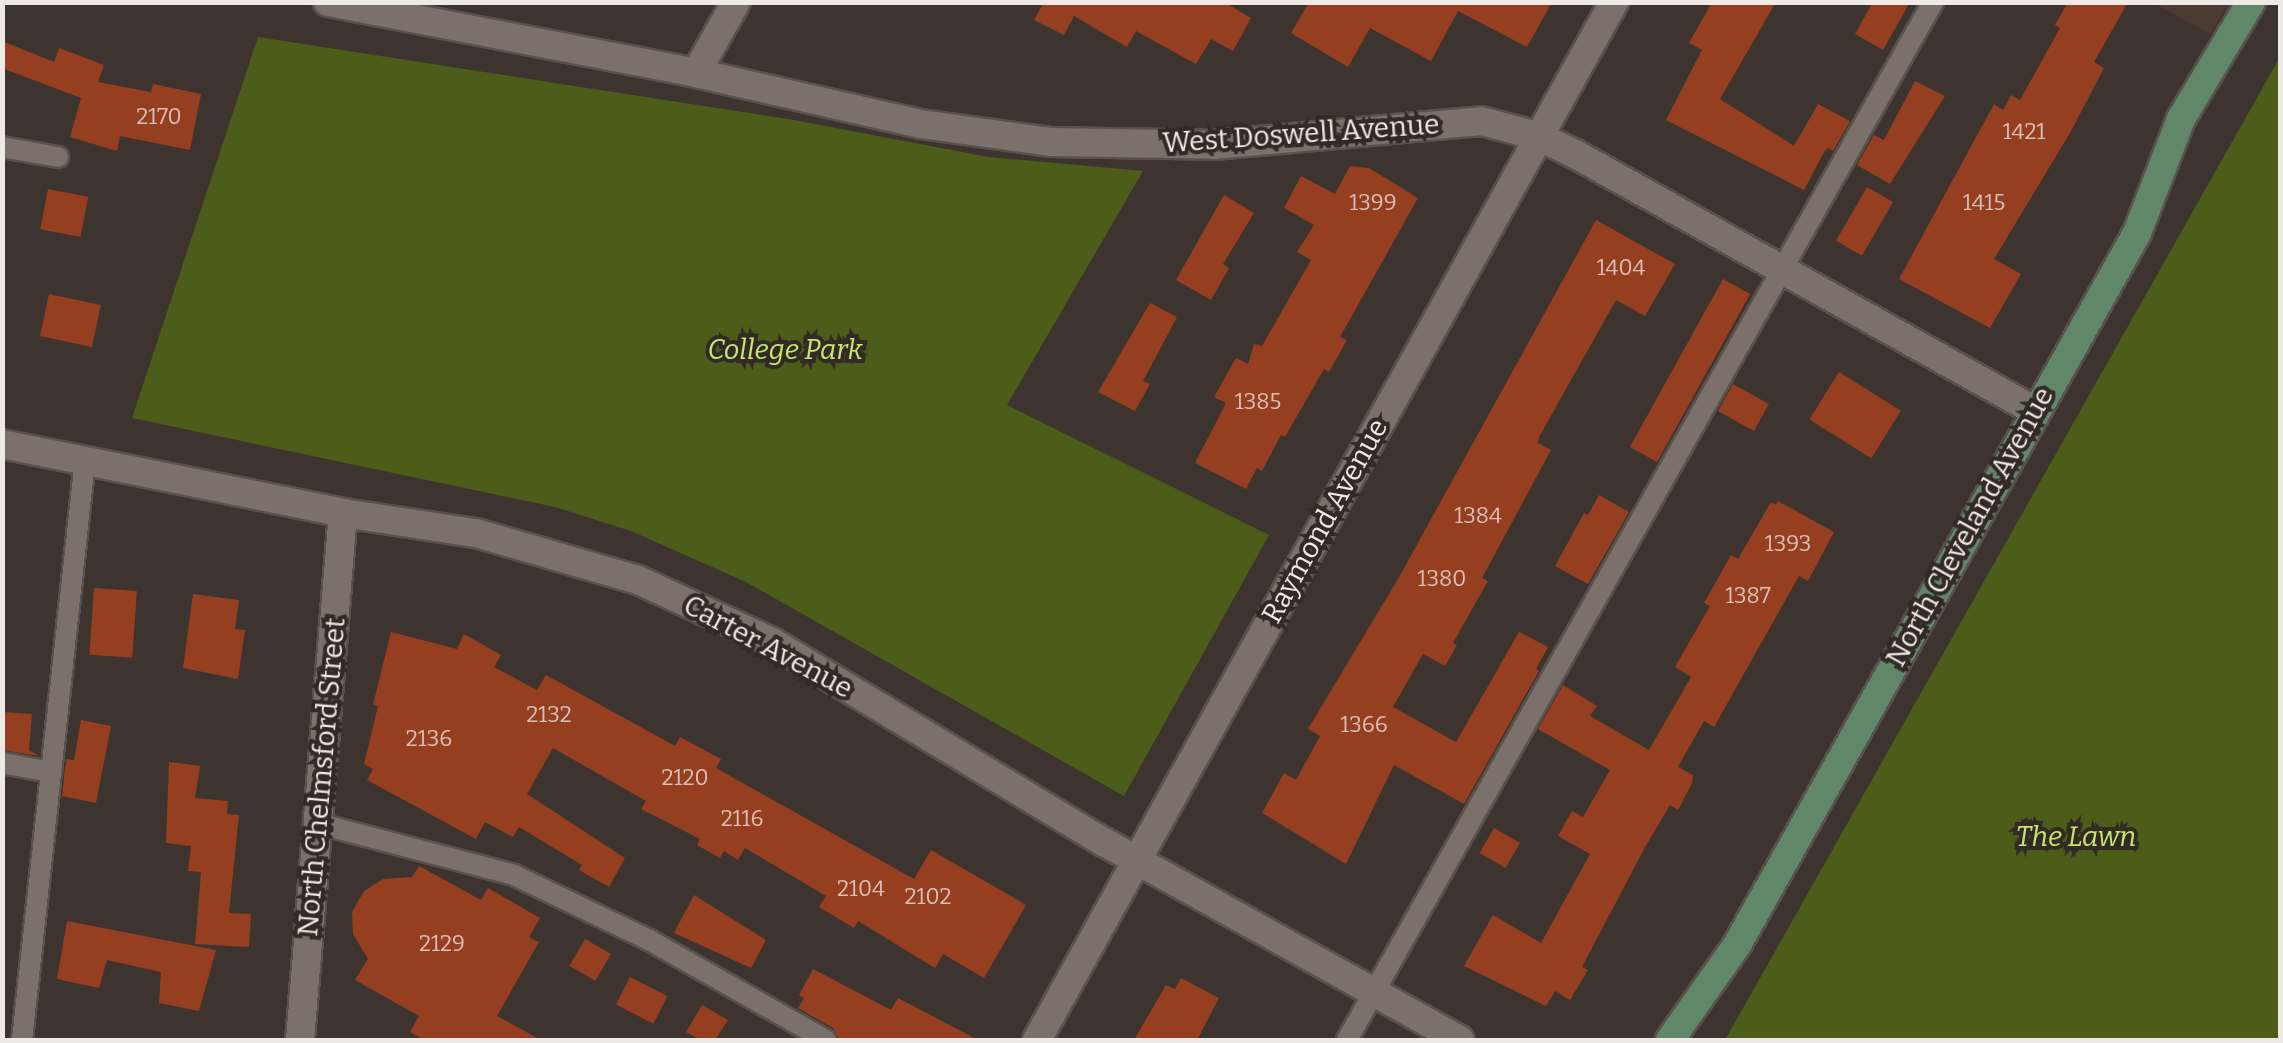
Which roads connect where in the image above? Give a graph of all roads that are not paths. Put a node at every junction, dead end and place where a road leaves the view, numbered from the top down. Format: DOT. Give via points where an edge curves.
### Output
graph roads {
  1 [pos="328,2"];
  2 [pos="736,2"];
  3 [pos="1614,2"];
  4 [pos="1933,2"];
  5 [pos="2251,2"];
  6 [pos="696,73"];
  7 [pos="1538,136"];
  8 [pos="2,147"];
  9 [pos="58,157"];
  10 [pos="1782,272"];
  11 [pos="2034,412"];
  12 [pos="2,444"];
  13 [pos="84,460"];
  14 [pos="342,513"];
  15 [pos="2,763"];
  16 [pos="51,772"];
  17 [pos="320,824"];
  18 [pos="1138,860"];
  19 [pos="1373,992"];
  20 [pos="22,1040"];
  21 [pos="300,1040"];
  22 [pos="826,1040"];
  23 [pos="1036,1040"];
  24 [pos="1347,1040"];
  25 [pos="1460,1040"];
  26 [pos="1670,1040"];
  1 -- 6 [label="street, West Doswell Avenue"];
  2 -- 6 [label="street"];
  3 -- 7 [label="street, Raymond Avenue"];
  4 -- 10 [label="lane"];
  5 -- 11 [label="main road, North Cleveland Avenue" via="2182,118 2137,233"];
  6 -- 7 [label="street, West Doswell Avenue" via="920,124 1050,142 1214,145 1481,120"];
  7 -- 10 [label="street, West Doswell Avenue"];
  7 -- 18 [label="street, Raymond Avenue"];
  8 -- 9 [label="lane"];
  10 -- 11 [label="street, West Doswell Avenue"];
  10 -- 19 [label="lane"];
  11 -- 26 [label="main road, North Cleveland Avenue" via="1736,945"];
  12 -- 13 [label="street, Carter Avenue"];
  13 -- 14 [label="street, Carter Avenue"];
  13 -- 16 [label="lane"];
  14 -- 17 [label="street, North Chelmsford Street"];
  14 -- 18 [label="street, Carter Avenue" via="476,533 638,580 772,642"];
  15 -- 16 [label="lane"];
  16 -- 20 [label="lane"];
  17 -- 21 [label="street, North Chelmsford Street"];
  17 -- 22 [label="lane" via="514,875 649,940"];
  18 -- 19 [label="street, Carter Avenue"];
  18 -- 23 [label="street, Raymond Avenue"];
  19 -- 24 [label="lane"];
  19 -- 25 [label="street, Carter Avenue"];
}
